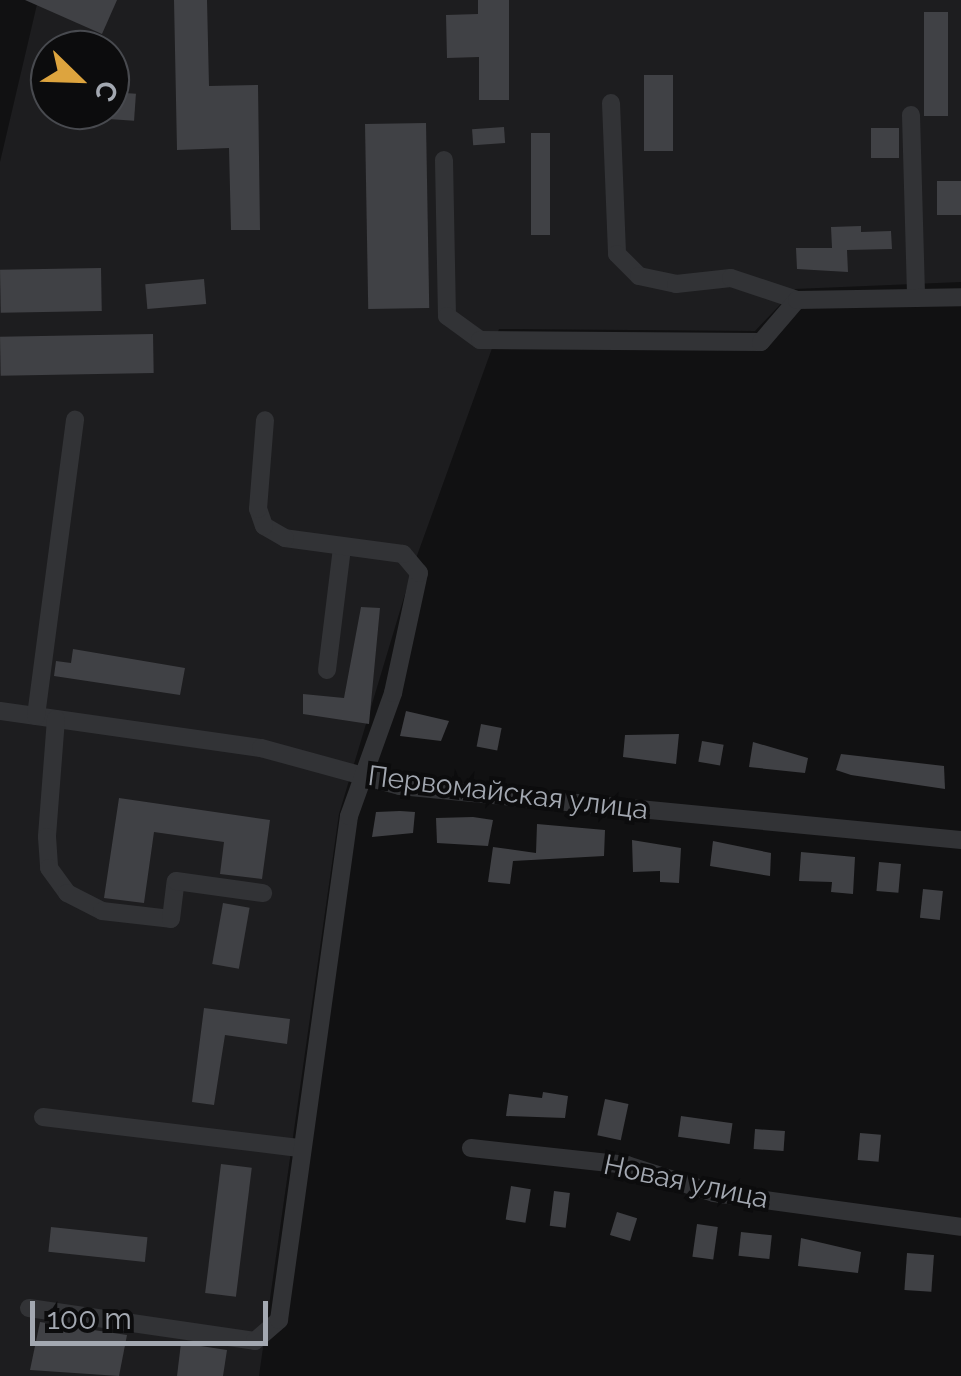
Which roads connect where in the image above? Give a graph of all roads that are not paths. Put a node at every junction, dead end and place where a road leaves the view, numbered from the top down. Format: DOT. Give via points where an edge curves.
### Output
graph roads {
  1 [pos="610,102"];
  2 [pos="911,115"];
  3 [pos="444,160"];
  4 [pos="961,297"];
  5 [pos="916,298"];
  6 [pos="797,300"];
  7 [pos="75,420"];
  8 [pos="265,420"];
  9 [pos="342,547"];
  10 [pos="327,670"];
  11 [pos="0,711"];
  12 [pos="36,716"];
  13 [pos="56,719"];
  14 [pos="362,778"];
  15 [pos="961,840"];
  16 [pos="263,893"];
  17 [pos="43,1117"];
  18 [pos="301,1148"];
  19 [pos="471,1148"];
  20 [pos="961,1228"];
  21 [pos="30,1308"];
  1 -- 6 [label="street" via="617,254 639,276 676,284 731,278"];
  2 -- 5 [label="street"];
  3 -- 6 [label="street" via="447,316 480,340 761,342"];
  4 -- 5 [label="street"];
  5 -- 6 [label="street"];
  7 -- 12 [label="street"];
  8 -- 9 [label="street" via="258,509 264,526"];
  9 -- 10 [label="street"];
  9 -- 14 [label="street" via="403,554 419,573 392,692"];
  11 -- 12 [label="street, Первомайская улица"];
  12 -- 13 [label="street, Первомайская улица"];
  13 -- 14 [label="street, Первомайская улица" via="260,748"];
  13 -- 16 [label="street" via="48,837 50,868 67,892 102,911 171,918 176,881"];
  14 -- 15 [label="street, Первомайская улица"];
  14 -- 18 [label="street" via="349,816"];
  17 -- 18 [label="street"];
  18 -- 21 [label="street" via="279,1320 255,1342"];
  19 -- 20 [label="street, Новая улица" via="627,1165 714,1193"];
}
